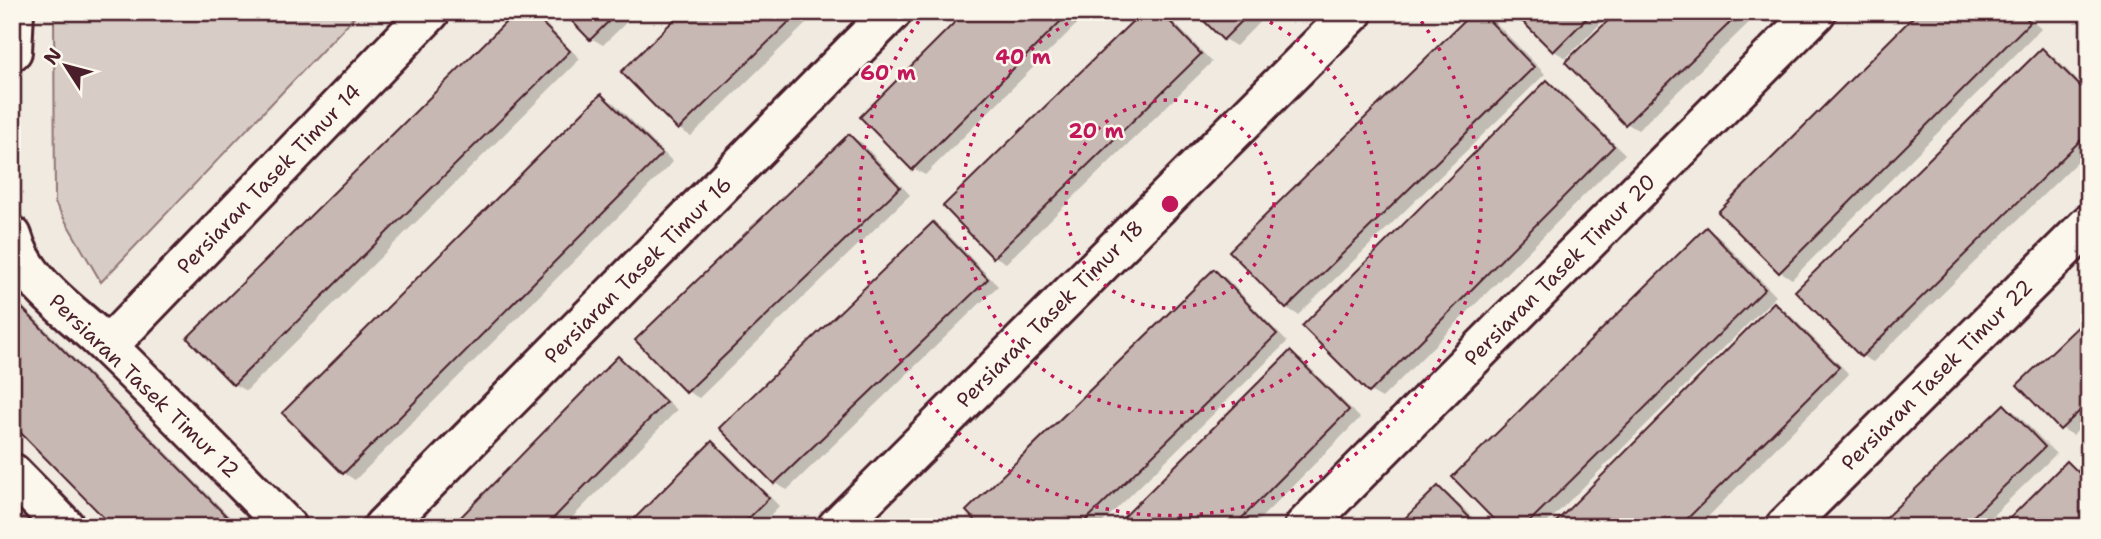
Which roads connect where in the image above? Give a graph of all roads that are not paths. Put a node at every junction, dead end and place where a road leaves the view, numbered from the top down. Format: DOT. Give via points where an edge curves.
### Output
graph roads {
  1 [pos="14,12"];
  2 [pos="430,12"];
  3 [pos="892,12"];
  4 [pos="1353,12"];
  5 [pos="1816,12"];
  6 [pos="12,51"];
  7 [pos="2089,223"];
  8 [pos="13,239"];
  9 [pos="107,346"];
  10 [pos="12,473"];
  11 [pos="65,527"];
  12 [pos="286,527"];
  13 [pos="383,527"];
  14 [pos="837,527"];
  15 [pos="1304,527"];
  16 [pos="1785,527"];
  1 -- 6 [label="street"];
  2 -- 9 [label="street, Persiaran Tasek Timur 14"];
  3 -- 13 [label="street, Persiaran Tasek Timur 16"];
  4 -- 14 [label="street, Persiaran Tasek Timur 18"];
  5 -- 15 [label="street, Persiaran Tasek Timur 20"];
  7 -- 16 [label="street, Persiaran Tasek Timur 22"];
  8 -- 9 [label="street, Persiaran Tasek Timur 12" via="38,283"];
  9 -- 12 [label="street, Persiaran Tasek Timur 12"];
  10 -- 11 [label="street"];
}
